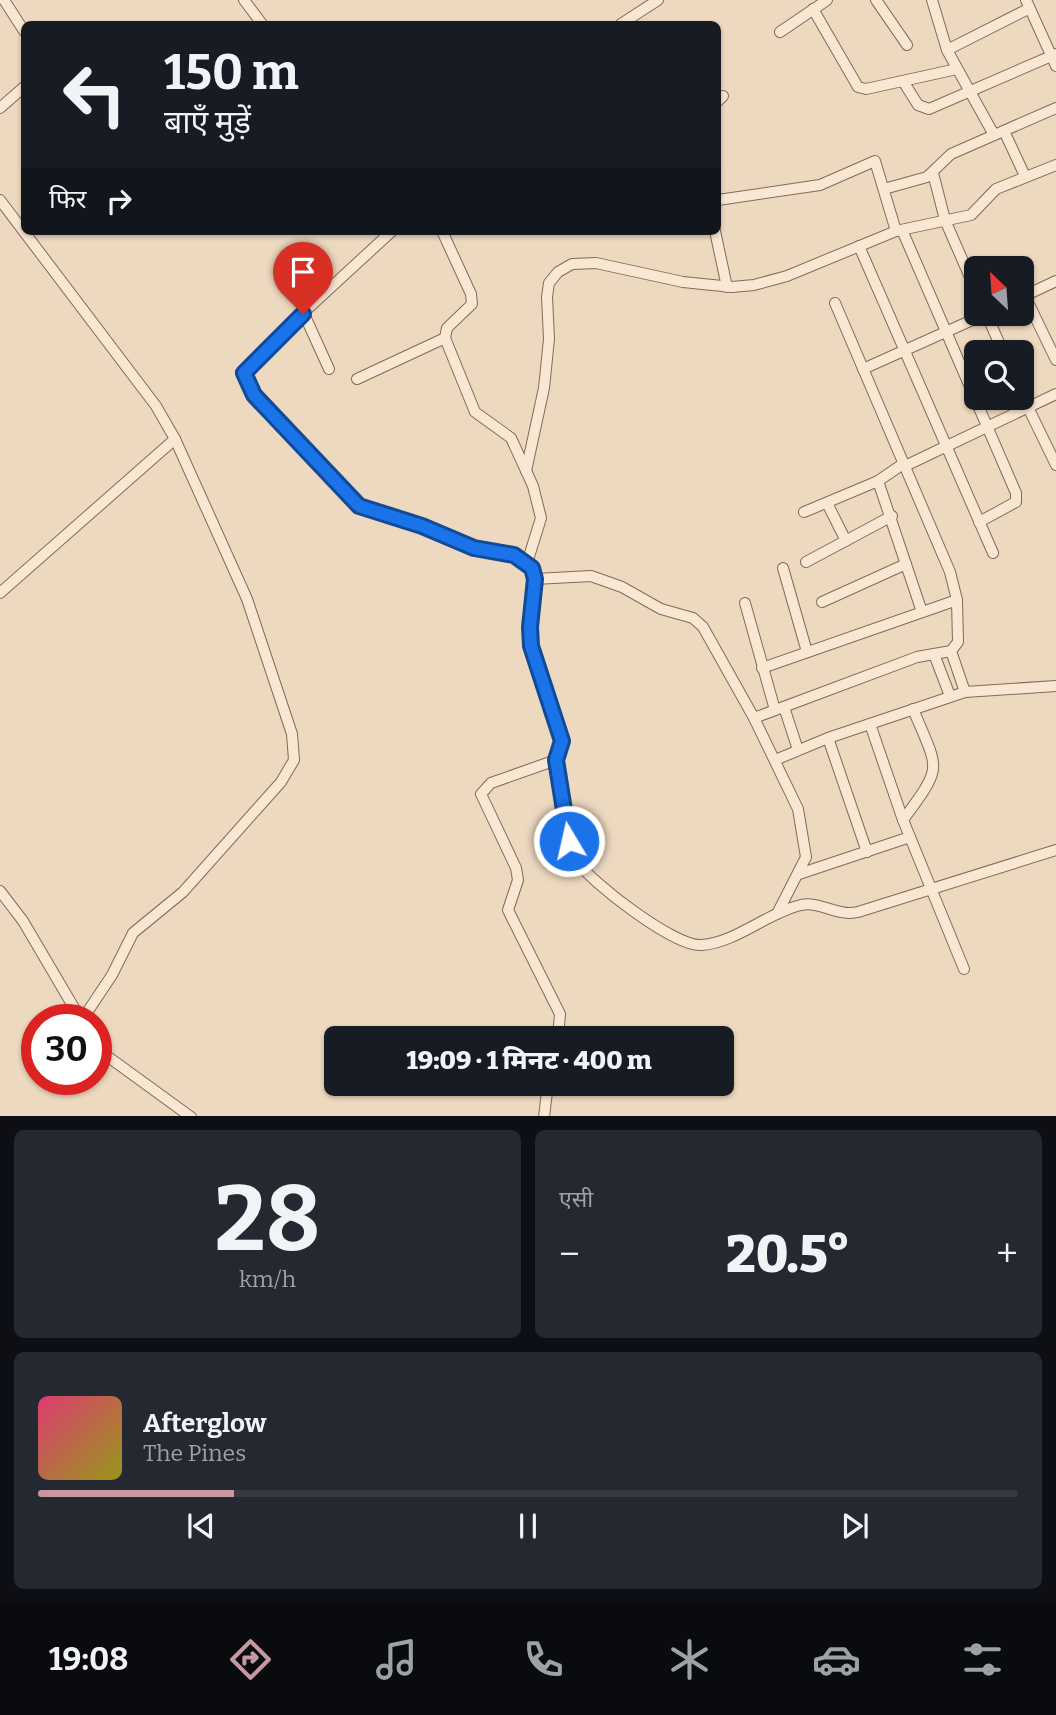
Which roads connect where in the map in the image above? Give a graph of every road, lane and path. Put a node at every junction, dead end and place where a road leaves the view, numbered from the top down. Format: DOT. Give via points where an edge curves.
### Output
graph roads {
  1 [pos="4,0"];
  2 [pos="244,0"];
  3 [pos="658,0"];
  4 [pos="876,0"];
  5 [pos="932,0"];
  6 [pos="819,4"];
  7 [pos="1027,4"];
  8 [pos="260,21"];
  9 [pos="626,21"];
  10 [pos="21,26"];
  11 [pos="780,32"];
  12 [pos="907,45"];
  13 [pos="947,50"];
  14 [pos="1054,59"];
  15 [pos="957,69"];
  16 [pos="903,81"];
  17 [pos="21,90"];
  18 [pos="970,92"];
  19 [pos="0,108"];
  20 [pos="1056,108"];
  21 [pos="999,133"];
  22 [pos="1056,165"];
  23 [pos="933,173"];
  24 [pos="1026,176"];
  25 [pos="884,189"];
  26 [pos="0,200"];
  27 [pos="721,200"];
  28 [pos="945,220"];
  29 [pos="21,228"];
  30 [pos="899,230"];
  31 [pos="27,235"];
  32 [pos="388,235"];
  33 [pos="444,235"];
  34 [pos="716,235"];
  35 [pos="859,246"];
  36 [pos="964,264"];
  37 [pos="1056,281"];
  38 [pos="727,287"];
  39 [pos="1034,291"];
  40 [pos="835,303"];
  41 [pos="303,314"];
  42 [pos="1034,317"];
  43 [pos="964,323"];
  44 [pos="947,331"];
  45 [pos="445,338"];
  46 [pos="905,350"];
  47 [pos="1056,360"];
  48 [pos="329,369"];
  49 [pos="863,369"];
  50 [pos="357,379"];
  51 [pos="1056,394"];
  52 [pos="1034,405"];
  53 [pos="1023,410"];
  54 [pos="1028,410"];
  55 [pos="988,427"];
  56 [pos="175,439"];
  57 [pos="947,446"];
  58 [pos="904,465"];
  59 [pos="1056,465"];
  60 [pos="526,471"];
  61 [pos="878,481"];
  62 [pos="827,503"];
  63 [pos="804,512"];
  64 [pos="892,516"];
  65 [pos="979,522"];
  66 [pos="846,541"];
  67 [pos="993,553"];
  68 [pos="806,562"];
  69 [pos="527,563"];
  70 [pos="906,564"];
  71 [pos="783,568"];
  72 [pos="535,579"];
  73 [pos="0,593"];
  74 [pos="957,600"];
  75 [pos="822,602"];
  76 [pos="746,603"];
  77 [pos="922,612"];
  78 [pos="951,650"];
  79 [pos="807,652"];
  80 [pos="934,653"];
  81 [pos="762,668"];
  82 [pos="1056,686"];
  83 [pos="967,692"];
  84 [pos="950,696"];
  85 [pos="779,709"];
  86 [pos="913,709"];
  87 [pos="754,718"];
  88 [pos="870,724"];
  89 [pos="828,738"];
  90 [pos="798,750"];
  91 [pos="556,760"];
  92 [pos="775,760"];
  93 [pos="903,820"];
  94 [pos="910,837"];
  95 [pos="1056,850"];
  96 [pos="866,852"];
  97 [pos="799,874"];
  98 [pos="932,889"];
  99 [pos="0,891"];
  100 [pos="777,914"];
  101 [pos="964,968"];
  102 [pos="72,1004"];
  103 [pos="92,1004"];
  104 [pos="558,1026"];
  105 [pos="112,1060"];
  106 [pos="546,1096"];
  107 [pos="191,1116"];
  108 [pos="544,1116"];
  1 -- 10 [label="street"];
  2 -- 8 [label="street"];
  3 -- 9 [label="street"];
  4 -- 12 [label="street"];
  5 -- 13 [label="street"];
  6 -- 11 [label="street"];
  6 -- 16 [label="street" via="858,87"];
  7 -- 13 [label="street"];
  7 -- 14 [label="street"];
  13 -- 15 [label="street"];
  14 -- 18 [label="street"];
  15 -- 16 [label="street"];
  15 -- 18 [label="street"];
  16 -- 18 [label="street" via="925,110"];
  17 -- 19 [label="street"];
  18 -- 21 [label="street"];
  20 -- 21 [label="street"];
  21 -- 23 [label="street" via="951,155"];
  21 -- 24 [label="street"];
  22 -- 24 [label="street"];
  23 -- 25 [label="street"];
  23 -- 28 [label="street"];
  24 -- 28 [label="street" via="991,192 975,213"];
  25 -- 27 [label="street" via="875,161 820,185"];
  25 -- 30 [label="street"];
  26 -- 29 [label="street"];
  28 -- 30 [label="street"];
  28 -- 36 [label="street"];
  30 -- 35 [label="street"];
  30 -- 44 [label="street"];
  31 -- 56 [label="street" via="156,406"];
  32 -- 41 [label="street"];
  33 -- 45 [label="street" via="472,299 469,309 447,328"];
  34 -- 38 [label="street"];
  35 -- 38 [label="street" via="787,276"];
  35 -- 46 [label="street"];
  37 -- 39 [label="street"];
  38 -- 60 [label="street" via="596,262 572,264 558,272 547,297 544,388"];
  40 -- 49 [label="street"];
  41 -- 48 [label="street"];
  41 -- 69 [label="street" via="244,373 254,395 359,506"];
  42 -- 47 [label="street"];
  43 -- 44 [label="street"];
  44 -- 46 [label="street"];
  44 -- 55 [label="street"];
  45 -- 50 [label="street"];
  45 -- 60 [label="street" via="475,412 511,438"];
  46 -- 49 [label="street"];
  46 -- 57 [label="street"];
  49 -- 58 [label="street"];
  51 -- 52 [label="street"];
  53 -- 55 [label="street"];
  54 -- 59 [label="street"];
  55 -- 57 [label="street"];
  55 -- 65 [label="street" via="1017,498 1010,507"];
  56 -- 73 [label="street"];
  56 -- 103 [label="street" via="247,599 292,734 294,760 281,782 183,892 133,933"];
  57 -- 58 [label="street"];
  57 -- 65 [label="street"];
  58 -- 61 [label="street"];
  58 -- 74 [label="street" via="950,572"];
  60 -- 69 [label="street" via="541,508"];
  61 -- 62 [label="street"];
  61 -- 64 [label="street"];
  62 -- 63 [label="street"];
  62 -- 66 [label="street"];
  64 -- 66 [label="street"];
  64 -- 70 [label="street"];
  65 -- 67 [label="street"];
  66 -- 68 [label="street"];
  69 -- 72 [label="street"];
  70 -- 75 [label="street"];
  70 -- 77 [label="street"];
  71 -- 79 [label="street"];
  72 -- 87 [label="street" via="592,576 661,609 693,618 708,634"];
  72 -- 91 [label="street" via="531,646 562,741"];
  74 -- 77 [label="street"];
  74 -- 78 [label="street" via="958,642"];
  76 -- 81 [label="street"];
  77 -- 79 [label="street"];
  78 -- 80 [label="street"];
  78 -- 83 [label="street"];
  79 -- 81 [label="street"];
  80 -- 84 [label="street"];
  80 -- 85 [label="street"];
  81 -- 85 [label="street"];
  82 -- 83 [label="street"];
  83 -- 84 [label="street"];
  84 -- 86 [label="street"];
  85 -- 87 [label="street"];
  85 -- 90 [label="street"];
  86 -- 88 [label="street"];
  86 -- 93 [label="street" via="935,771"];
  87 -- 92 [label="street"];
  88 -- 89 [label="street"];
  88 -- 93 [label="street"];
  89 -- 90 [label="street"];
  89 -- 96 [label="street"];
  90 -- 92 [label="street"];
  91 -- 100 [label="street" via="575,859 660,931 678,941 702,945"];
  91 -- 104 [label="street" via="491,783 481,794 516,868 508,910 559,1013"];
  92 -- 97 [label="street" via="797,809 807,846"];
  93 -- 94 [label="street"];
  94 -- 96 [label="street"];
  94 -- 98 [label="street"];
  95 -- 98 [label="street"];
  96 -- 97 [label="street"];
  97 -- 100 [label="street"];
  98 -- 100 [label="street" via="851,914 805,904"];
  98 -- 101 [label="street"];
  99 -- 102 [label="street"];
  105 -- 107 [label="street"];
  106 -- 108 [label="street"];
}
